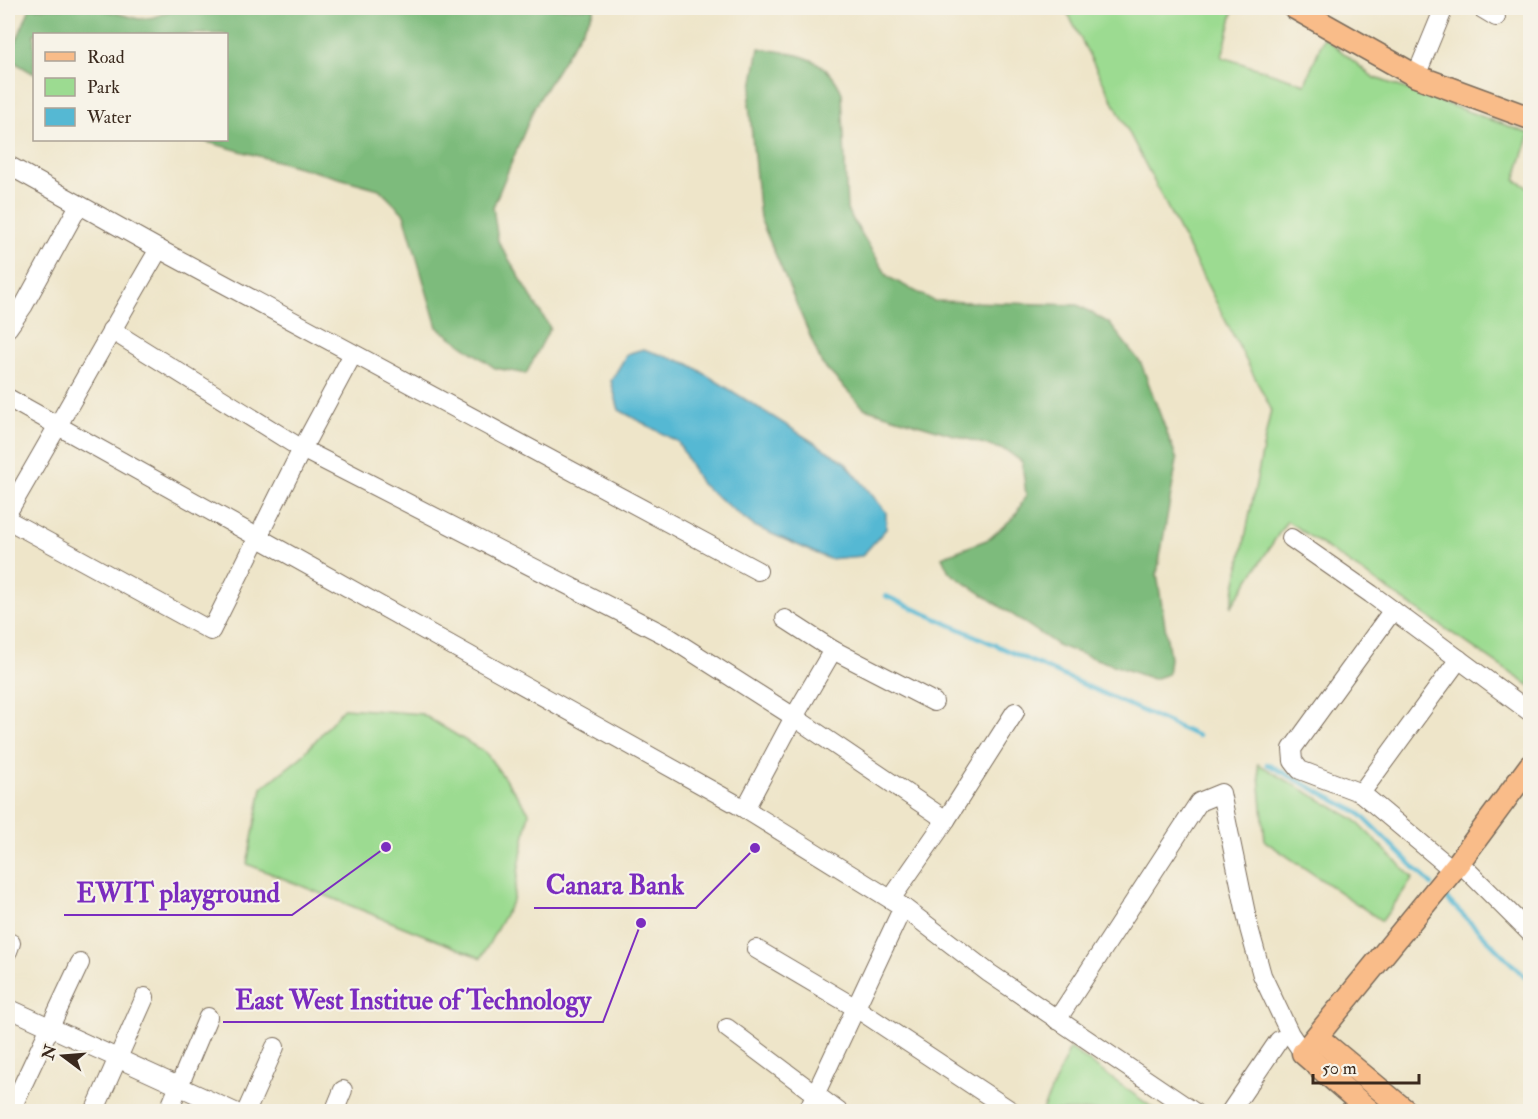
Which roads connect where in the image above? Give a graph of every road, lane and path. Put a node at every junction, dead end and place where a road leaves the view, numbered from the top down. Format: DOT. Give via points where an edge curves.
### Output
graph roads {
  1 [pos="1295,8"];
  2 [pos="1444,8"];
  3 [pos="1416,76"];
  4 [pos="1530,118"];
  5 [pos="8,165"];
  6 [pos="79,205"];
  7 [pos="159,249"];
  8 [pos="16,300"];
  9 [pos="8,328"];
  10 [pos="111,330"];
  11 [pos="353,354"];
  12 [pos="8,398"];
  13 [pos="59,426"];
  14 [pos="302,448"];
  15 [pos="8,512"];
  16 [pos="8,520"];
  17 [pos="257,537"];
  18 [pos="1291,538"];
  19 [pos="758,571"];
  20 [pos="1394,610"];
  21 [pos="785,619"];
  22 [pos="834,650"];
  23 [pos="1459,659"];
  24 [pos="934,702"];
  25 [pos="1015,712"];
  26 [pos="1530,712"];
  27 [pos="794,717"];
  28 [pos="1530,766"];
  29 [pos="1361,793"];
  30 [pos="744,809"];
  31 [pos="946,820"];
  32 [pos="1446,878"];
  33 [pos="897,903"];
  34 [pos="1530,933"];
  35 [pos="756,949"];
  36 [pos="80,963"];
  37 [pos="145,997"];
  38 [pos="8,1008"];
  39 [pos="856,1008"];
  40 [pos="208,1017"];
  41 [pos="1057,1020"];
  42 [pos="49,1026"];
  43 [pos="727,1028"];
  44 [pos="1279,1040"];
  45 [pos="1310,1045"];
  46 [pos="274,1047"];
  47 [pos="117,1058"];
  48 [pos="179,1086"];
  49 [pos="343,1090"];
  50 [pos="811,1103"];
  51 [pos="10,1112"];
  52 [pos="94,1112"];
  53 [pos="168,1112"];
  54 [pos="235,1112"];
  55 [pos="246,1112"];
  56 [pos="334,1112"];
  57 [pos="839,1112"];
  58 [pos="1013,1112"];
  59 [pos="1194,1112"];
  60 [pos="1230,1112"];
  61 [pos="1371,1112"];
  62 [pos="1407,1112"];
  1 -- 3 [label="main road"];
  2 -- 3 [label="street"];
  3 -- 4 [label="main road"];
  5 -- 6 [label="street"];
  6 -- 7 [label="street"];
  6 -- 8 [label="street"];
  7 -- 10 [label="street"];
  7 -- 11 [label="street"];
  8 -- 9 [label="street"];
  10 -- 13 [label="street"];
  10 -- 14 [label="street"];
  11 -- 14 [label="street"];
  11 -- 19 [label="street"];
  12 -- 13 [label="street"];
  13 -- 15 [label="street"];
  13 -- 17 [label="street"];
  14 -- 17 [label="street"];
  14 -- 27 [label="street" via="667,636"];
  16 -- 17 [label="street" via="211,631"];
  17 -- 30 [label="street"];
  18 -- 20 [label="street"];
  20 -- 23 [label="street"];
  20 -- 29 [label="street" via="1292,749 1293,761 1300,770"];
  21 -- 22 [label="street"];
  22 -- 24 [label="street"];
  22 -- 27 [label="street"];
  23 -- 26 [label="street"];
  23 -- 29 [label="street"];
  25 -- 31 [label="street"];
  27 -- 30 [label="street"];
  27 -- 31 [label="street"];
  28 -- 32 [label="main road"];
  29 -- 32 [label="street"];
  30 -- 33 [label="street"];
  31 -- 33 [label="street"];
  32 -- 34 [label="street"];
  32 -- 45 [label="main road"];
  33 -- 39 [label="street"];
  33 -- 41 [label="street"];
  35 -- 39 [label="street"];
  36 -- 42 [label="street"];
  37 -- 47 [label="street"];
  38 -- 42 [label="street"];
  39 -- 50 [label="street"];
  39 -- 58 [label="street"];
  40 -- 48 [label="street"];
  41 -- 45 [label="street" via="1199,802 1221,793 1262,975 1290,1034"];
  41 -- 59 [label="street"];
  42 -- 47 [label="street"];
  42 -- 51 [label="street"];
  43 -- 50 [label="street"];
  44 -- 60 [label="street"];
  45 -- 61 [label="main road"];
  45 -- 62 [label="main road"];
  46 -- 55 [label="street"];
  47 -- 48 [label="street"];
  47 -- 52 [label="street"];
  48 -- 53 [label="street"];
  48 -- 54 [label="street"];
  49 -- 56 [label="street"];
  50 -- 57 [label="street"];
}
